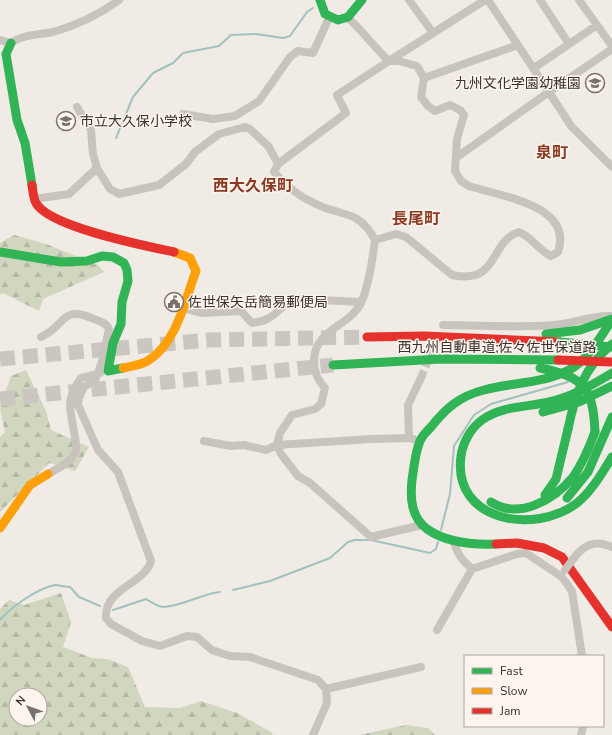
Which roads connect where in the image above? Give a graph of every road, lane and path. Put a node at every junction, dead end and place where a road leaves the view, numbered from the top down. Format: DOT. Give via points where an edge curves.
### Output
graph roads {
  1 [pos="119,0"];
  2 [pos="320,0"];
  3 [pos="362,0"];
  4 [pos="409,0"];
  5 [pos="486,0"];
  6 [pos="540,0"];
  7 [pos="579,0"];
  8 [pos="347,17"];
  9 [pos="329,18"];
  10 [pos="597,25"];
  11 [pos="433,33"];
  12 [pos="0,40"];
  13 [pos="11,43"];
  14 [pos="569,44"];
  15 [pos="518,45"];
  16 [pos="612,47"];
  17 [pos="389,61"];
  18 [pos="534,68"];
  19 [pos="424,78"];
  20 [pos="549,92"];
  21 [pos="77,106"];
  22 [pos="183,114"];
  23 [pos="457,157"];
  24 [pos="278,164"];
  25 [pos="612,167"];
  26 [pos="97,168"];
  27 [pos="34,199"];
  28 [pos="375,240"];
  29 [pos="0,252"];
  30 [pos="361,302"];
  31 [pos="182,308"];
  32 [pos="612,318"];
  33 [pos="443,325"];
  34 [pos="367,336"];
  35 [pos="424,336"];
  36 [pos="42,337"];
  37 [pos="612,346"];
  38 [pos="612,362"];
  39 [pos="360,363"];
  40 [pos="333,365"];
  41 [pos="108,371"];
  42 [pos="612,373"];
  43 [pos="97,374"];
  44 [pos="421,378"];
  45 [pos="612,386"];
  46 [pos="612,417"];
  47 [pos="495,424"];
  48 [pos="410,438"];
  49 [pos="420,440"];
  50 [pos="204,441"];
  51 [pos="277,445"];
  52 [pos="471,456"];
  53 [pos="612,457"];
  54 [pos="471,471"];
  55 [pos="48,474"];
  56 [pos="483,496"];
  57 [pos="538,503"];
  58 [pos="529,520"];
  59 [pos="422,525"];
  60 [pos="0,528"];
  61 [pos="454,541"];
  62 [pos="612,547"];
  63 [pos="472,569"];
  64 [pos="563,574"];
  65 [pos="612,627"];
  66 [pos="437,630"];
  67 [pos="582,655"];
  68 [pos="421,668"];
  69 [pos="326,689"];
  70 [pos="313,735"];
  1 -- 13 [label="street" via="81,22 52,32 20,37"];
  2 -- 9 [label="main road" via="320,7"];
  3 -- 8 [label="main road"];
  4 -- 11 [label="street"];
  5 -- 11 [label="street"];
  5 -- 15 [label="street"];
  6 -- 14 [label="street"];
  7 -- 10 [label="street"];
  8 -- 9 [label="main road"];
  8 -- 17 [label="street" via="364,31"];
  9 -- 22 [label="street" via="313,52 298,51 290,57 259,101 236,116 213,119"];
  10 -- 14 [label="street"];
  10 -- 16 [label="street"];
  11 -- 17 [label="street"];
  12 -- 13 [label="street"];
  13 -- 27 [label="main road" via="6,54"];
  14 -- 18 [label="street"];
  15 -- 18 [label="street"];
  15 -- 19 [label="street"];
  16 -- 20 [label="street"];
  17 -- 19 [label="street" via="399,60 417,66"];
  17 -- 24 [label="street" via="337,95 346,113"];
  18 -- 20 [label="street"];
  19 -- 23 [label="street" via="421,97 428,106 435,111 450,105 464,115 457,139"];
  20 -- 23 [label="street"];
  20 -- 25 [label="street" via="571,126"];
  21 -- 26 [label="street" via="92,130 93,154"];
  23 -- 28 [label="street" via="455,171 461,181 469,186 528,203 548,216 560,232 561,243 558,252 551,256 527,235 519,232 510,234 487,268 476,276 461,277 452,275 406,237 396,234"];
  24 -- 26 [label="street" via="269,147 245,127 219,134 159,185 145,189 118,194 110,189"];
  24 -- 28 [label="street" via="274,172 283,183 316,205 363,222"];
  26 -- 27 [label="street" via="69,194"];
  27 -- 31 [label="main road" via="38,207 50,215 91,230 190,258 196,271"];
  28 -- 30 [label="street"];
  29 -- 41 [label="main road" via="61,262 87,261 102,256 113,257 124,263 128,281 122,302 121,324 113,343"];
  30 -- 31 [label="street" via="299,299 289,301 264,322 252,323 241,311 201,313"];
  30 -- 51 [label="street" via="353,314 325,334 314,353 317,379 325,388 321,404 315,409 292,415 280,433"];
  31 -- 41 [label="main road" via="169,338 158,353 148,361"];
  32 -- 33 [label="street" via="598,315 576,323 553,325"];
  32 -- 35 [label="main road" via="590,328 563,334"];
  32 -- 49 [label="main road" via="587,355 571,368 557,376 484,390 460,400 444,410"];
  34 -- 35 [label="main road, 西九州自動車道;佐々佐世保道路"];
  35 -- 37 [label="main road, 西九州自動車道;佐々佐世保道路, bridge"];
  36 -- 43 [label="street" via="51,333 66,315 72,313 89,316 102,322 110,329"];
  37 -- 57 [label="main road, bridge" via="590,365 582,379 574,398 556,479"];
  38 -- 39 [label="main road, 西九州自動車道;佐々佐世保道路, bridge" via="441,359"];
  39 -- 40 [label="main road, 西九州自動車道;佐々佐世保道路"];
  39 -- 57 [label="main road, bridge" via="540,368 569,375 581,383 590,393 595,409 595,432 590,449 568,482 555,495"];
  41 -- 43 [label="street"];
  42 -- 58 [label="main road" via="580,391 548,402 512,407 495,413 482,420 466,439 460,467 463,480 473,499 492,514 508,520"];
  43 -- 55 [label="street" via="81,378 72,389 70,405 76,440 75,452 68,461"];
  43 -- 69 [label="street" via="95,380 84,387 78,405 98,450 118,472 151,562 149,568 119,592 107,606 106,618 111,624 142,641 160,646 187,636 197,637 212,650 230,656 250,657 306,675 318,680"];
  44 -- 48 [label="street" via="408,405"];
  45 -- 47 [label="main road" via="586,400 562,408 511,418"];
  46 -- 58 [label="main road" via="581,483 570,496 556,506"];
  48 -- 49 [label="street"];
  48 -- 51 [label="street"];
  49 -- 59 [label="main road" via="410,499"];
  50 -- 51 [label="street" via="266,450"];
  51 -- 59 [label="street" via="298,476 310,483 371,537"];
  52 -- 54 [label="main road"];
  53 -- 58 [label="main road" via="597,481 578,502 559,514"];
  55 -- 60 [label="main road" via="30,484"];
  56 -- 57 [label="main road" via="505,508 521,510"];
  59 -- 61 [label="main road" via="436,535"];
  61 -- 63 [label="street" via="456,551"];
  61 -- 65 [label="main road" via="476,545 517,543 544,548 562,557"];
  62 -- 64 [label="street, bridge" via="594,543 583,548"];
  63 -- 64 [label="street" via="526,553"];
  63 -- 66 [label="street"];
  64 -- 67 [label="street" via="572,590"];
  68 -- 69 [label="street"];
  69 -- 70 [label="street" via="327,703"];
}
